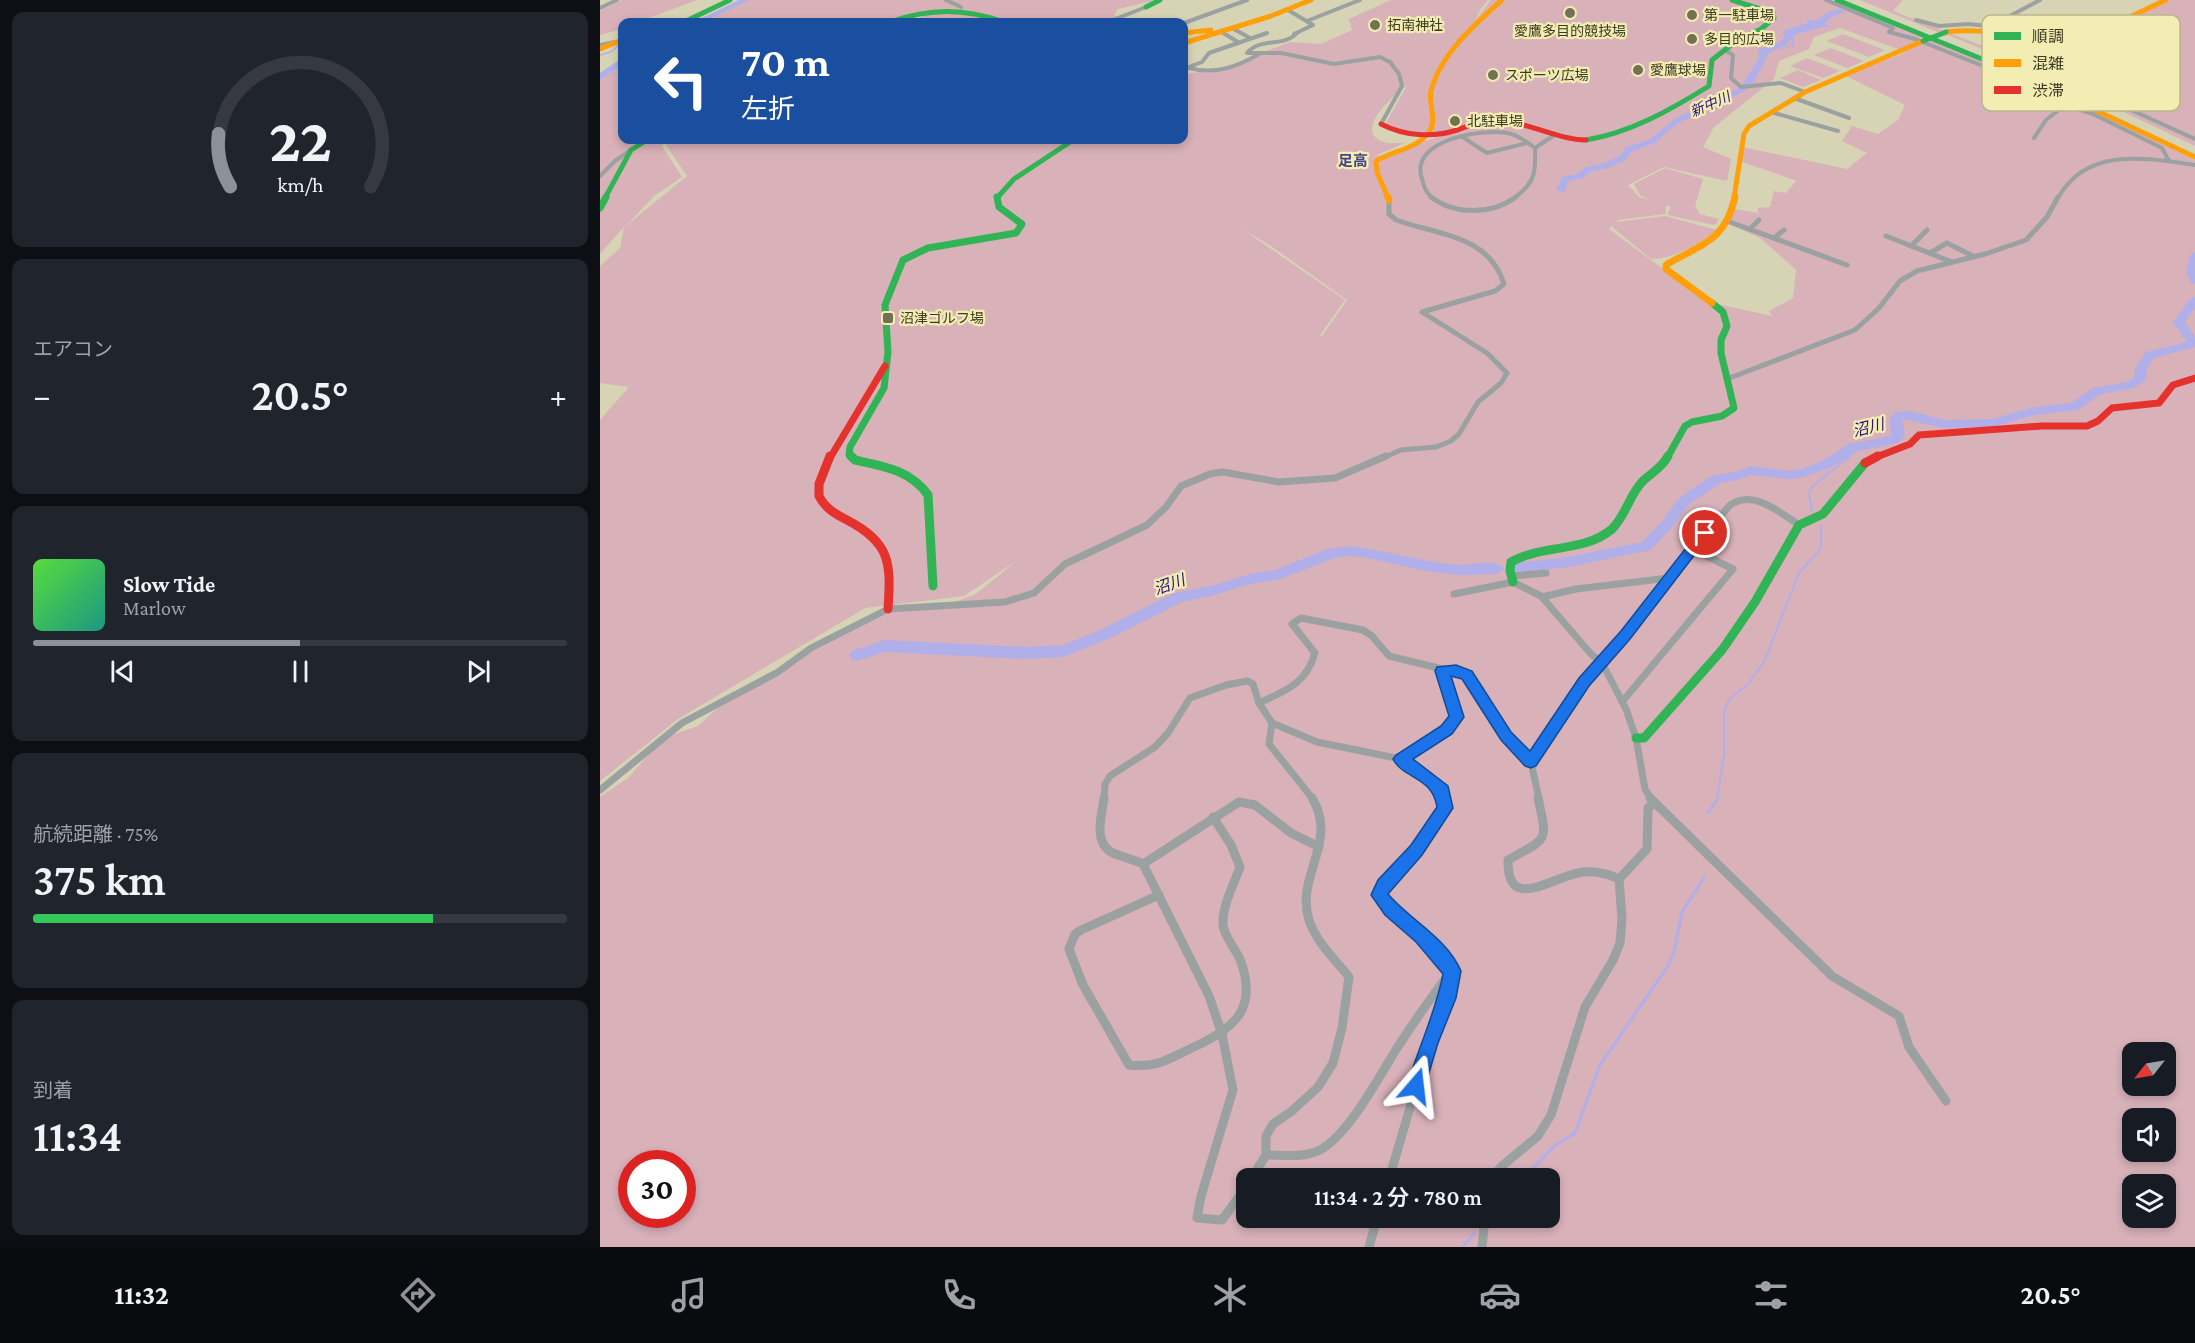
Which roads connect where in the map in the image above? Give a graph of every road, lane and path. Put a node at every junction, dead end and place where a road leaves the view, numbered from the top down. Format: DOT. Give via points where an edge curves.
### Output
graph roads {
  1 [pos="617,0"];
  2 [pos="730,0"];
  3 [pos="946,0"];
  4 [pos="1160,0"];
  5 [pos="1247,0"];
  6 [pos="1311,0"];
  7 [pos="1360,0"];
  8 [pos="1502,0"];
  9 [pos="1732,0"];
  10 [pos="1826,0"];
  11 [pos="1851,0"];
  12 [pos="2040,0"];
  13 [pos="2166,0"];
  14 [pos="1838,3"];
  15 [pos="961,7"];
  16 [pos="1146,7"];
  17 [pos="600,8"];
  18 [pos="1288,10"];
  19 [pos="1829,11"];
  20 [pos="2011,15"];
  21 [pos="2130,15"];
  22 [pos="692,18"];
  23 [pos="901,18"];
  24 [pos="993,18"];
  25 [pos="1117,18"];
  26 [pos="1916,20"];
  27 [pos="1306,21"];
  28 [pos="1188,22"];
  29 [pos="1982,26"];
  30 [pos="1982,27"];
  31 [pos="1226,29"];
  32 [pos="1188,33"];
  33 [pos="1267,33"];
  34 [pos="1297,33"];
  35 [pos="1256,36"];
  36 [pos="1250,38"];
  37 [pos="618,41"];
  38 [pos="618,41"];
  39 [pos="1922,41"];
  40 [pos="1188,42"];
  41 [pos="1238,42"];
  42 [pos="600,45"];
  43 [pos="600,49"];
  44 [pos="1725,50"];
  45 [pos="1261,53"];
  46 [pos="1982,53"];
  47 [pos="1982,59"];
  48 [pos="1982,65"];
  49 [pos="1188,67"];
  50 [pos="1188,68"];
  51 [pos="1805,92"];
  52 [pos="1794,98"];
  53 [pos="2057,111"];
  54 [pos="2084,111"];
  55 [pos="2096,111"];
  56 [pos="2112,111"];
  57 [pos="2133,111"];
  58 [pos="1771,112"];
  59 [pos="1849,118"];
  60 [pos="1381,124"];
  61 [pos="1838,131"];
  62 [pos="1429,132"];
  63 [pos="1461,136"];
  64 [pos="1553,136"];
  65 [pos="2034,138"];
  66 [pos="2195,139"];
  67 [pos="1527,143"];
  68 [pos="641,144"];
  69 [pos="1069,144"];
  70 [pos="1535,148"];
  71 [pos="2195,149"];
  72 [pos="631,150"];
  73 [pos="2195,157"];
  74 [pos="2169,161"];
  75 [pos="2195,165"];
  76 [pos="600,176"];
  77 [pos="1389,200"];
  78 [pos="600,208"];
  79 [pos="1727,220"];
  80 [pos="1759,220"];
  81 [pos="1750,229"];
  82 [pos="1784,230"];
  83 [pos="1927,231"];
  84 [pos="1886,236"];
  85 [pos="1774,238"];
  86 [pos="1913,247"];
  87 [pos="1930,253"];
  88 [pos="1911,256"];
  89 [pos="1973,256"];
  90 [pos="1952,262"];
  91 [pos="1847,265"];
  92 [pos="887,362"];
  93 [pos="2195,378"];
  94 [pos="1727,379"];
  95 [pos="1799,525"];
  96 [pos="1692,549"];
  97 [pos="1546,573"];
  98 [pos="1669,578"];
  99 [pos="1512,579"];
  100 [pos="933,586"];
  101 [pos="1454,594"];
  102 [pos="1542,597"];
  103 [pos="888,609"];
  104 [pos="1602,663"];
  105 [pos="1442,671"];
  106 [pos="1622,702"];
  107 [pos="1259,703"];
  108 [pos="1272,723"];
  109 [pos="1636,738"];
  110 [pos="1401,759"];
  111 [pos="1531,762"];
  112 [pos="600,790"];
  113 [pos="1654,803"];
  114 [pos="1213,817"];
  115 [pos="1319,847"];
  116 [pos="1143,864"];
  117 [pos="1619,879"];
  118 [pos="1159,895"];
  119 [pos="1452,971"];
  120 [pos="1222,1034"];
  121 [pos="1946,1101"];
  122 [pos="1266,1155"];
  123 [pos="1258,1168"];
  124 [pos="1392,1168"];
  125 [pos="1502,1168"];
  126 [pos="1236,1200"];
  127 [pos="1374,1228"];
  128 [pos="1484,1228"];
  129 [pos="1369,1247"];
  130 [pos="1482,1247"];
  1 -- 17 [label="street"];
  2 -- 22 [label="main road"];
  3 -- 15 [label="street"];
  4 -- 16 [label="main road"];
  5 -- 28 [label="street"];
  6 -- 18 [label="main road"];
  7 -- 27 [label="street"];
  8 -- 62 [label="main road" via="1467,36 1436,79 1431,92 1435,120"];
  9 -- 44 [label="main road" via="1767,10 1774,18"];
  10 -- 14 [label="street"];
  11 -- 46 [label="main road"];
  12 -- 20 [label="street"];
  13 -- 21 [label="main road"];
  14 -- 19 [label="street"];
  14 -- 39 [label="street" via="1893,28 1889,32"];
  14 -- 47 [label="main road"];
  15 -- 23 [label="main road" via="921,11"];
  15 -- 24 [label="main road"];
  16 -- 25 [label="street"];
  18 -- 27 [label="street"];
  18 -- 31 [label="main road"];
  26 -- 29 [label="street" via="1938,26"];
  27 -- 34 [label="street" via="1313,25"];
  30 -- 39 [label="main road, bridge" via="1946,32"];
  31 -- 32 [label="main road"];
  31 -- 36 [label="street"];
  31 -- 40 [label="main road"];
  31 -- 41 [label="street"];
  33 -- 35 [label="street"];
  34 -- 35 [label="street" via="1274,39"];
  34 -- 45 [label="street" via="1247,51 1251,55"];
  35 -- 36 [label="street"];
  36 -- 41 [label="street"];
  37 -- 42 [label="street"];
  38 -- 43 [label="main road"];
  39 -- 48 [label="street"];
  39 -- 51 [label="main road"];
  41 -- 49 [label="street" via="1209,53"];
  44 -- 51 [label="street" via="1733,55 1731,78 1737,85 1747,88 1781,83"];
  44 -- 64 [label="main road" via="1712,60 1708,86 1685,101 1593,140"];
  45 -- 50 [label="street" via="1237,67"];
  45 -- 60 [label="street" via="1295,54 1327,63 1386,59 1399,74 1402,86"];
  51 -- 52 [label="main road"];
  52 -- 58 [label="main road"];
  52 -- 59 [label="street"];
  53 -- 65 [label="street"];
  54 -- 74 [label="street" via="2156,145 2165,151"];
  55 -- 73 [label="main road"];
  56 -- 71 [label="main road"];
  57 -- 66 [label="street"];
  58 -- 61 [label="street"];
  58 -- 79 [label="main road" via="1749,126 1744,134"];
  60 -- 62 [label="main road" via="1394,131"];
  62 -- 64 [label="main road" via="1452,131 1476,122 1506,121"];
  62 -- 77 [label="main road" via="1417,142 1376,161"];
  63 -- 67 [label="street" via="1491,130 1511,134"];
  63 -- 67 [label="street" via="1487,153"];
  63 -- 70 [label="street" via="1431,152 1424,159 1420,174 1427,194 1457,211 1501,204 1527,191 1535,178"];
  64 -- 70 [label="street"];
  67 -- 70 [label="street"];
  68 -- 72 [label="main road"];
  69 -- 92 [label="main road" via="1022,171 1001,190 999,207 1022,224 1016,233 928,248 903,260 885,305"];
  72 -- 76 [label="street"];
  72 -- 78 [label="main road"];
  74 -- 75 [label="street"];
  74 -- 89 [label="street" via="2100,161 2065,185 2047,217 2026,240"];
  77 -- 103 [label="street" via="1389,214 1396,220 1476,247 1494,261 1503,275 1504,284 1495,291 1422,312 1432,322 1473,342 1507,373 1478,402 1452,441 1394,452 1335,478 1279,482 1223,472 1210,474 1181,486 1147,525 1065,564 1034,592 1005,602"];
  79 -- 81 [label="street"];
  79 -- 94 [label="main road" via="1716,237 1666,265 1666,269 1723,312 1727,326 1721,353"];
  80 -- 81 [label="street"];
  81 -- 85 [label="street"];
  82 -- 85 [label="street"];
  83 -- 86 [label="street"];
  84 -- 86 [label="street"];
  85 -- 91 [label="street"];
  86 -- 87 [label="street"];
  86 -- 88 [label="street"];
  87 -- 89 [label="street" via="1947,243"];
  87 -- 90 [label="street"];
  89 -- 90 [label="street"];
  90 -- 94 [label="street" via="1908,276 1867,320 1842,337"];
  92 -- 100 [label="main road" via="884,388 849,454 855,460 924,484 928,495"];
  92 -- 103 [label="main road" via="830,456 816,494 820,504 872,532 885,551"];
  93 -- 95 [label="main road" via="2168,386 2159,403 2112,408 2098,422 2087,426 1919,435 1910,444 1868,460 1823,514"];
  94 -- 99 [label="main road" via="1734,408 1722,416 1685,426 1664,464 1641,483 1622,519 1598,538 1523,555 1511,562"];
  95 -- 96 [label="street" via="1758,502 1735,501"];
  95 -- 109 [label="main road" via="1722,650 1644,738"];
  96 -- 98 [label="street"];
  96 -- 106 [label="street" via="1733,569"];
  97 -- 99 [label="street"];
  98 -- 102 [label="street"];
  98 -- 104 [label="street"];
  99 -- 101 [label="street"];
  99 -- 102 [label="street"];
  102 -- 104 [label="street"];
  103 -- 112 [label="street" via="811,648 787,667 682,723"];
  104 -- 106 [label="street"];
  104 -- 111 [label="street" via="1584,682"];
  105 -- 107 [label="street" via="1389,657 1363,630 1301,618 1292,624 1315,653 1312,668 1298,684"];
  105 -- 110 [label="street" via="1456,717 1446,730"];
  105 -- 111 [label="street" via="1467,675 1506,736"];
  106 -- 109 [label="street"];
  107 -- 108 [label="street"];
  107 -- 116 [label="street" via="1253,684 1248,681 1190,698 1155,747 1110,776 1105,784 1100,836 1112,852"];
  108 -- 110 [label="street" via="1317,742"];
  108 -- 115 [label="street" via="1269,744 1310,795 1322,822"];
  109 -- 113 [label="street" via="1646,789"];
  110 -- 119 [label="street" via="1442,791 1446,808 1379,895"];
  111 -- 117 [label="street" via="1545,831 1541,841 1508,860 1508,878 1513,885 1520,889 1543,887 1579,872"];
  113 -- 117 [label="street" via="1648,808 1647,849"];
  113 -- 121 [label="street" via="1832,976 1899,1016 1909,1047"];
  114 -- 115 [label="street" via="1239,802 1255,805 1291,833"];
  114 -- 116 [label="street"];
  114 -- 120 [label="street" via="1240,867 1223,926 1241,962 1246,991 1245,1003 1235,1021"];
  115 -- 122 [label="street" via="1304,906 1311,928 1349,978 1347,1001 1333,1063 1318,1087 1273,1124 1266,1136"];
  116 -- 118 [label="street"];
  117 -- 125 [label="street" via="1620,942 1585,1007 1557,1103 1542,1131"];
  118 -- 120 [label="street" via="1209,996"];
  118 -- 120 [label="street" via="1075,934 1069,954 1083,985 1129,1065 1150,1067"];
  119 -- 122 [label="street" via="1343,1130 1321,1150 1309,1154"];
  119 -- 124 [label="street" via="1447,998 1429,1043"];
  120 -- 126 [label="street" via="1233,1090 1197,1218 1222,1220"];
  122 -- 123 [label="street"];
  127 -- 129 [label="street"];
  128 -- 130 [label="street"];
}
